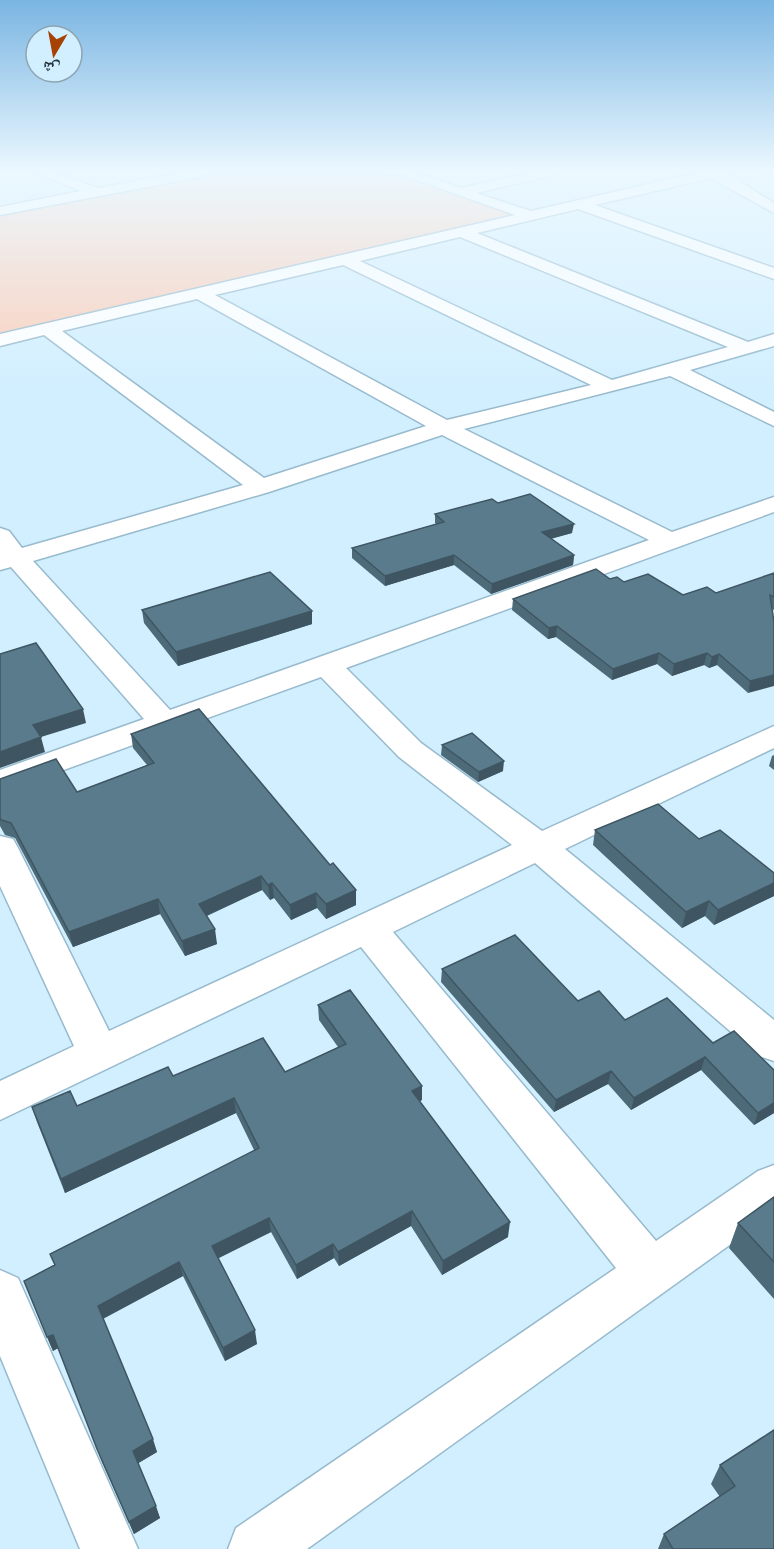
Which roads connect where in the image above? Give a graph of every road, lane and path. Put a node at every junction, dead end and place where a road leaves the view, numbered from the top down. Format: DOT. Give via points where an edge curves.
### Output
graph roads {
  1 [pos="415,244"];
  2 [pos="492,244"];
  3 [pos="691,244"];
  4 [pos="346,260"];
  5 [pos="774,274"];
  6 [pos="200,294"];
  7 [pos="48,329"];
  8 [pos="0,340"];
  9 [pos="774,340"];
  10 [pos="747,348"];
  11 [pos="672,369"];
  12 [pos="610,387"];
  13 [pos="774,420"];
  14 [pos="444,428"];
  15 [pos="261,487"];
  16 [pos="774,504"];
  17 [pos="670,541"];
  18 [pos="5,552"];
  19 [pos="326,665"];
  20 [pos="164,723"];
  21 [pos="774,736"];
  22 [pos="0,782"];
  23 [pos="539,847"];
  24 [pos="0,848"];
  25 [pos="367,928"];
  26 [pos="774,1044"];
  27 [pos="99,1054"];
  28 [pos="0,1101"];
  29 [pos="774,1186"];
  30 [pos="651,1273"];
  31 [pos="0,1295"];
  32 [pos="109,1549"];
  33 [pos="257,1549"];
  1 -- 4 [label="street"];
  2 -- 10 [label="street"];
  3 -- 5 [label="street"];
  4 -- 6 [label="street"];
  4 -- 12 [label="street"];
  6 -- 7 [label="street"];
  6 -- 14 [label="street"];
  7 -- 8 [label="street"];
  7 -- 15 [label="street"];
  9 -- 10 [label="street"];
  10 -- 11 [label="street"];
  11 -- 12 [label="street"];
  11 -- 13 [label="street"];
  12 -- 14 [label="street"];
  14 -- 15 [label="street"];
  14 -- 17 [label="street"];
  15 -- 18 [label="street"];
  16 -- 17 [label="street"];
  17 -- 19 [label="street"];
  18 -- 20 [label="street"];
  19 -- 20 [label="street"];
  19 -- 23 [label="street" via="411,750"];
  20 -- 22 [label="street"];
  21 -- 23 [label="street"];
  23 -- 25 [label="street"];
  23 -- 26 [label="street"];
  24 -- 27 [label="street"];
  25 -- 27 [label="street"];
  25 -- 30 [label="street"];
  27 -- 28 [label="street"];
  29 -- 30 [label="street"];
  30 -- 33 [label="street"];
  31 -- 32 [label="street"];
}
